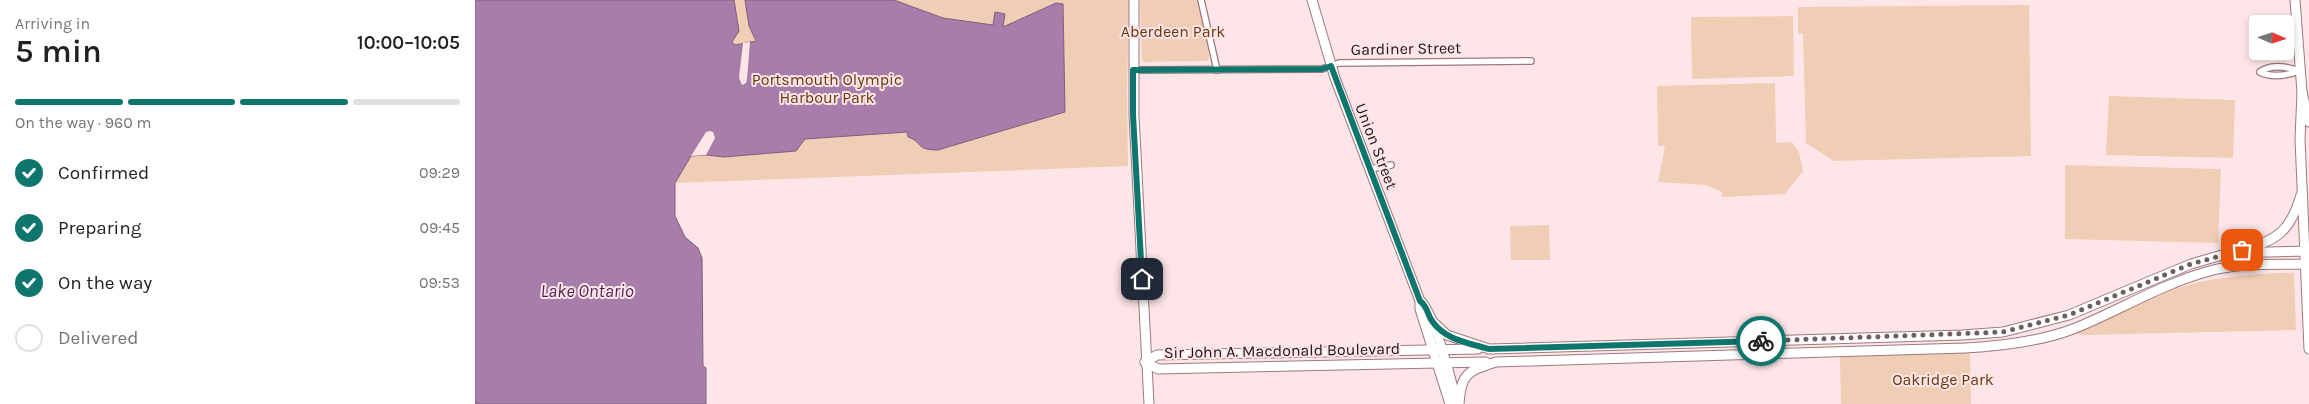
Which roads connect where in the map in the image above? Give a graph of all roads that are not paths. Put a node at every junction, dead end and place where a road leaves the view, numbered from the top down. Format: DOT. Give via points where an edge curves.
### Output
graph roads {
  1 [pos="1134,0"];
  2 [pos="1201,0"];
  3 [pos="1312,0"];
  4 [pos="2295,0"];
  5 [pos="1531,61"];
  6 [pos="1331,66"];
  7 [pos="1133,70"];
  8 [pos="1217,70"];
  9 [pos="2300,71"];
  10 [pos="2302,92"];
  11 [pos="2309,122"];
  12 [pos="1391,165"];
  13 [pos="1370,169"];
  14 [pos="2303,185"];
  15 [pos="2307,251"];
  16 [pos="2229,253"];
  17 [pos="2308,264"];
  18 [pos="1420,301"];
  19 [pos="1432,321"];
  20 [pos="1489,349"];
  21 [pos="2309,349"];
  22 [pos="1437,350"];
  23 [pos="1145,362"];
  24 [pos="1496,362"];
  25 [pos="1441,363"];
  26 [pos="1149,404"];
  27 [pos="1450,404"];
  28 [pos="1458,404"];
  1 -- 7 [label="main road"];
  2 -- 8 [label="street"];
  3 -- 6 [label="main road, Union Street"];
  4 -- 9 [label="main road"];
  5 -- 6 [label="street, Gardiner Street" via="1339,63"];
  6 -- 8 [label="street, Gardiner Street" via="1322,69"];
  6 -- 13 [label="main road, Union Street"];
  7 -- 8 [label="street, Gardiner Street"];
  7 -- 23 [label="main road"];
  9 -- 9 [label="street" via="2289,67 2265,68 2260,72 2286,75"];
  9 -- 10 [label="main road"];
  10 -- 11 [label="main road"];
  10 -- 14 [label="main road" via="2300,139"];
  12 -- 13 [label="street"];
  13 -- 18 [label="main road, Union Street"];
  14 -- 15 [label="main road"];
  14 -- 16 [label="main road" via="2291,223 2279,235 2269,242"];
  15 -- 16 [label="main road"];
  15 -- 17 [label="main road"];
  16 -- 20 [label="main road, Sir John A. Macdonald Boulevard" via="2191,264 2069,315 2003,332"];
  17 -- 21 [label="main road"];
  17 -- 24 [label="main road, Sir John A. Macdonald Boulevard" via="2233,266 2207,272 2072,329 2006,345"];
  18 -- 19 [label="main road, Union Street"];
  18 -- 22 [label="main road, Union Street" via="1419,309"];
  19 -- 20 [label="main road" via="1448,336"];
  19 -- 22 [label="main road, Union Street"];
  20 -- 22 [label="main road, Sir John A. Macdonald Boulevard"];
  22 -- 23 [label="main road, Sir John A. Macdonald Boulevard" via="1157,355"];
  22 -- 25 [label="main road, Union Street"];
  23 -- 25 [label="main road, Sir John A. Macdonald Boulevard" via="1159,369"];
  23 -- 26 [label="main road"];
  24 -- 25 [label="main road, Sir John A. Macdonald Boulevard"];
  24 -- 28 [label="main road" via="1474,369 1463,380"];
  25 -- 27 [label="main road, Union Street"];
  25 -- 28 [label="main road, Union Street"];
}
